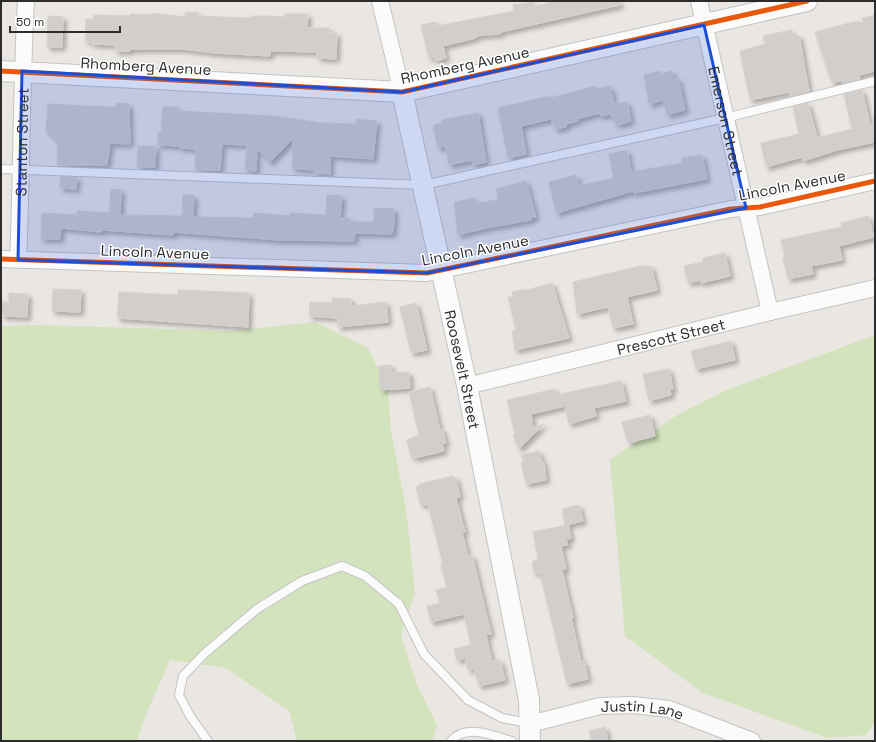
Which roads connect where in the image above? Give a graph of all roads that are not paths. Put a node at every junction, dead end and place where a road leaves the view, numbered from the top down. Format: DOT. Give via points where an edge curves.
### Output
graph roads {
  1 [pos="26,1"];
  2 [pos="380,1"];
  3 [pos="699,1"];
  4 [pos="807,1"];
  5 [pos="704,25"];
  6 [pos="1,71"];
  7 [pos="22,71"];
  8 [pos="875,81"];
  9 [pos="402,92"];
  10 [pos="725,118"];
  11 [pos="1,169"];
  12 [pos="22,170"];
  13 [pos="875,181"];
  14 [pos="424,185"];
  15 [pos="746,208"];
  16 [pos="1,259"];
  17 [pos="18,260"];
  18 [pos="443,270"];
  19 [pos="875,288"];
  20 [pos="770,312"];
  21 [pos="467,386"];
  22 [pos="530,732"];
  23 [pos="208,741"];
  24 [pos="451,741"];
  25 [pos="512,741"];
  26 [pos="752,741"];
  1 -- 7 [label="street, Stanton Street"];
  2 -- 9 [label="street, Roosevelt Street"];
  3 -- 5 [label="street, Emerson Street"];
  4 -- 5 [label="street, Rhomberg Avenue"];
  5 -- 9 [label="street, Rhomberg Avenue"];
  5 -- 10 [label="street, Emerson Street"];
  6 -- 7 [label="street, Rhomberg Avenue"];
  7 -- 9 [label="street, Rhomberg Avenue"];
  7 -- 12 [label="street, Stanton Street"];
  8 -- 10 [label="lane"];
  9 -- 14 [label="street, Roosevelt Street"];
  10 -- 14 [label="lane"];
  10 -- 15 [label="street, Emerson Street"];
  11 -- 12 [label="lane"];
  12 -- 14 [label="lane"];
  12 -- 17 [label="street, Stanton Street"];
  13 -- 15 [label="street, Lincoln Avenue"];
  14 -- 18 [label="street, Roosevelt Street"];
  15 -- 18 [label="street, Lincoln Avenue" via="731,209"];
  15 -- 20 [label="street, Emerson Street"];
  16 -- 17 [label="street, Lincoln Avenue"];
  17 -- 18 [label="street, Lincoln Avenue" via="410,274"];
  18 -- 21 [label="street, Roosevelt Street"];
  19 -- 20 [label="street, Prescott Street"];
  20 -- 21 [label="street, Prescott Street"];
  21 -- 22 [label="street, Roosevelt Street" via="529,700"];
  22 -- 23 [label="lane" via="468,700 424,654 399,604 365,576 342,566 302,581 257,609 204,654 183,676 179,695"];
  22 -- 26 [label="street, Justin Lane" via="600,706 634,705 669,709"];
  24 -- 25 [label="lane" via="465,731"];
}
